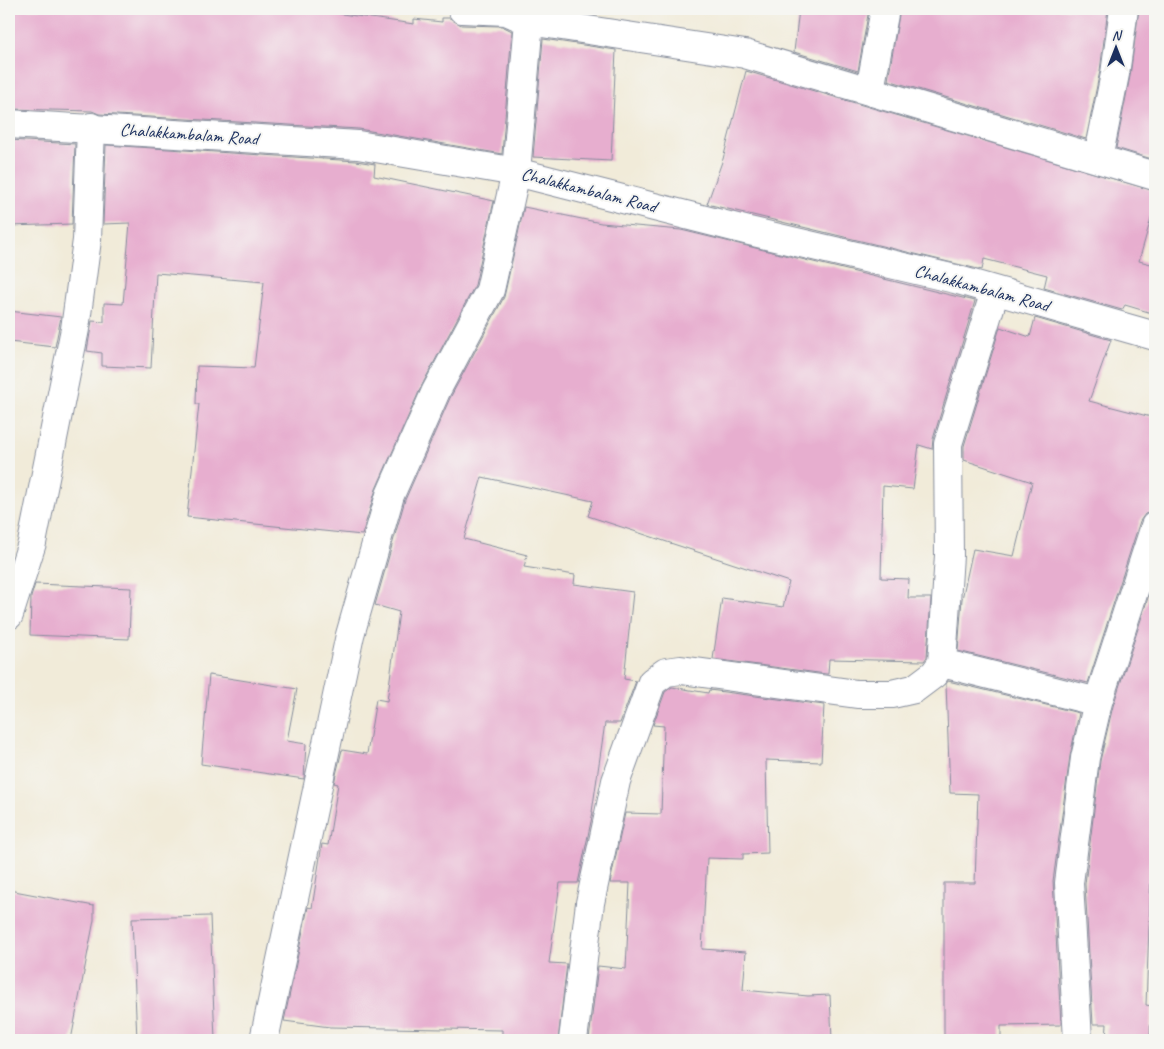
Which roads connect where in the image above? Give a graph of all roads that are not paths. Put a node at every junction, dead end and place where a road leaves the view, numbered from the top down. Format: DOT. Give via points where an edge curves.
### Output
graph roads {
  1 [pos="462,9"];
  2 [pos="885,9"];
  3 [pos="1124,9"];
  4 [pos="529,15"];
  5 [pos="870,90"];
  6 [pos="9,124"];
  7 [pos="90,127"];
  8 [pos="1098,159"];
  9 [pos="516,172"];
  10 [pos="1155,176"];
  11 [pos="995,291"];
  12 [pos="1155,336"];
  13 [pos="1155,526"];
  14 [pos="9,615"];
  15 [pos="942,663"];
  16 [pos="1098,702"];
  17 [pos="264,1040"];
  18 [pos="573,1040"];
  19 [pos="1078,1040"];
  1 -- 4 [label="street"];
  2 -- 5 [label="street"];
  3 -- 8 [label="street"];
  4 -- 5 [label="street" via="745,54"];
  4 -- 9 [label="street"];
  5 -- 8 [label="street"];
  6 -- 7 [label="street, Chalakkambalam Road"];
  7 -- 9 [label="street, Chalakkambalam Road" via="358,145"];
  7 -- 14 [label="street" via="87,240 75,329 32,543"];
  8 -- 10 [label="street"];
  9 -- 11 [label="street, Chalakkambalam Road"];
  9 -- 17 [label="street" via="490,290 436,391 390,495 350,635"];
  11 -- 12 [label="street, Chalakkambalam Road"];
  11 -- 15 [label="street" via="948,444 949,554"];
  13 -- 16 [label="street"];
  15 -- 16 [label="street"];
  15 -- 18 [label="street" via="934,674 914,689 892,694 857,694 681,670 666,672 652,682 616,781 590,903"];
  16 -- 19 [label="street" via="1085,758 1069,883"];
}
